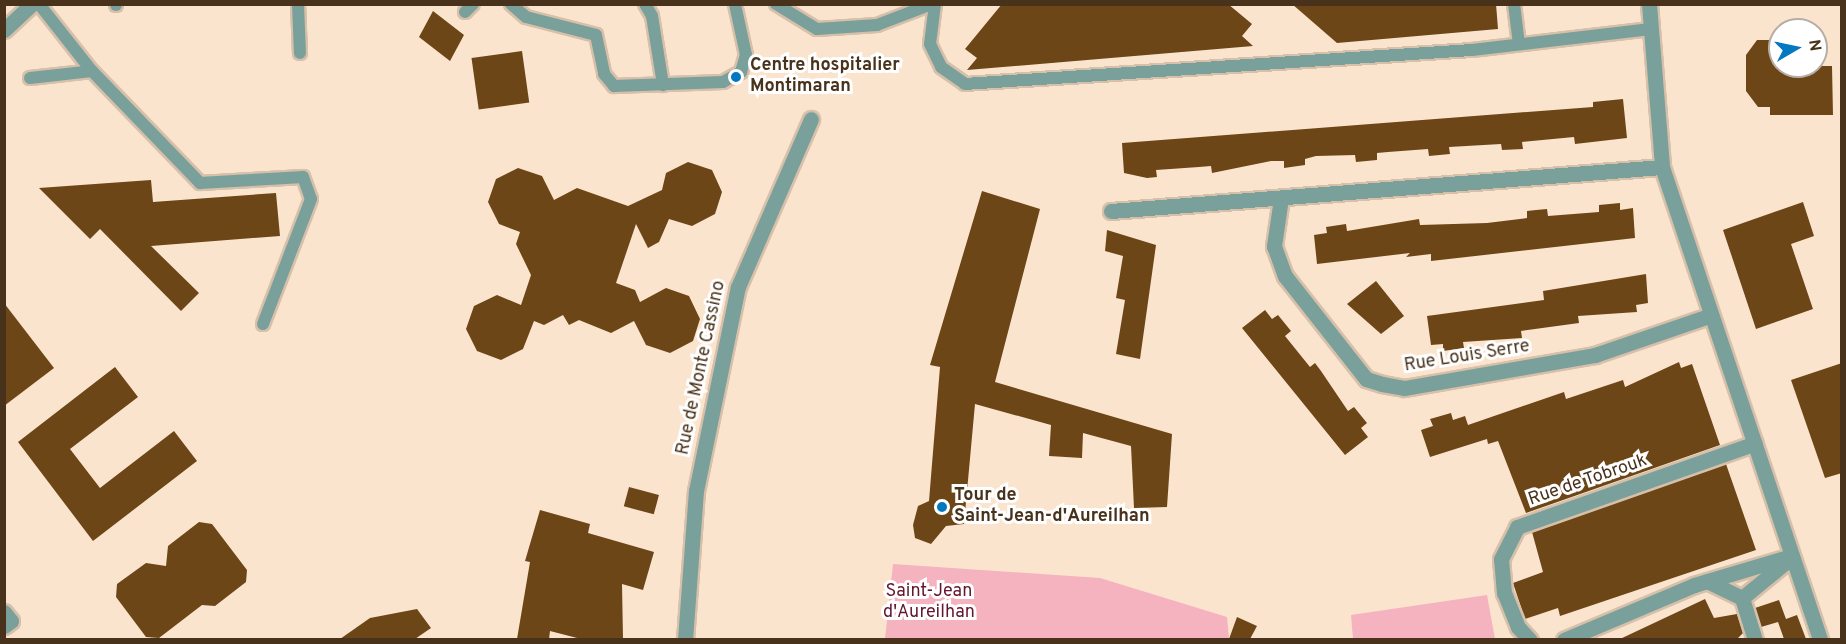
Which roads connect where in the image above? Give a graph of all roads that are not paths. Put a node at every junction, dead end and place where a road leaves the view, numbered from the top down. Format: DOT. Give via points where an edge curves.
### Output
graph roads {
  1 [pos="32,4"];
  2 [pos="39,4"];
  3 [pos="298,4"];
  4 [pos="511,4"];
  5 [pos="645,4"];
  6 [pos="735,4"];
  7 [pos="776,4"];
  8 [pos="933,4"];
  9 [pos="1514,4"];
  10 [pos="1649,4"];
  11 [pos="1651,29"];
  12 [pos="4,30"];
  13 [pos="1519,45"];
  14 [pos="300,53"];
  15 [pos="92,71"];
  16 [pos="30,78"];
  17 [pos="663,85"];
  18 [pos="811,119"];
  19 [pos="1662,167"];
  20 [pos="1281,198"];
  21 [pos="1111,211"];
  22 [pos="1709,316"];
  23 [pos="263,324"];
  24 [pos="1755,443"];
  25 [pos="1791,556"];
  26 [pos="1707,581"];
  27 [pos="1742,598"];
  28 [pos="4,612"];
  29 [pos="4,626"];
  30 [pos="685,639"];
  31 [pos="1530,639"];
  32 [pos="1564,639"];
  33 [pos="1755,639"];
  34 [pos="1820,639"];
  1 -- 12 [label="street"];
  2 -- 15 [label="lane"];
  3 -- 14 [label="lane"];
  4 -- 17 [label="lane" via="526,17 596,35 604,74 614,86"];
  5 -- 17 [label="lane" via="652,16"];
  6 -- 17 [label="lane" via="746,55 741,72 723,82"];
  7 -- 8 [label="lane" via="817,29 877,25"];
  8 -- 13 [label="lane" via="930,44 941,67 966,84"];
  9 -- 13 [label="lane"];
  10 -- 11 [label="street"];
  11 -- 13 [label="lane"];
  11 -- 19 [label="street"];
  15 -- 16 [label="lane"];
  15 -- 23 [label="lane" via="200,183 303,177 311,199"];
  18 -- 30 [label="street, Rue de Monte Cassino" via="738,287 696,491"];
  19 -- 20 [label="street"];
  19 -- 22 [label="street"];
  20 -- 21 [label="street"];
  20 -- 22 [label="street, Rue Louis Serre" via="1274,246 1285,276 1366,379 1382,384 1404,388 1595,355"];
  22 -- 24 [label="street"];
  24 -- 25 [label="street"];
  24 -- 31 [label="street, Rue de Tobrouk" via="1517,527 1501,559 1504,593 1518,627"];
  25 -- 26 [label="street"];
  25 -- 27 [label="street"];
  25 -- 34 [label="street"];
  26 -- 27 [label="street"];
  26 -- 32 [label="street"];
  27 -- 33 [label="street"];
  28 -- 29 [label="street" via="11,621"];
}
